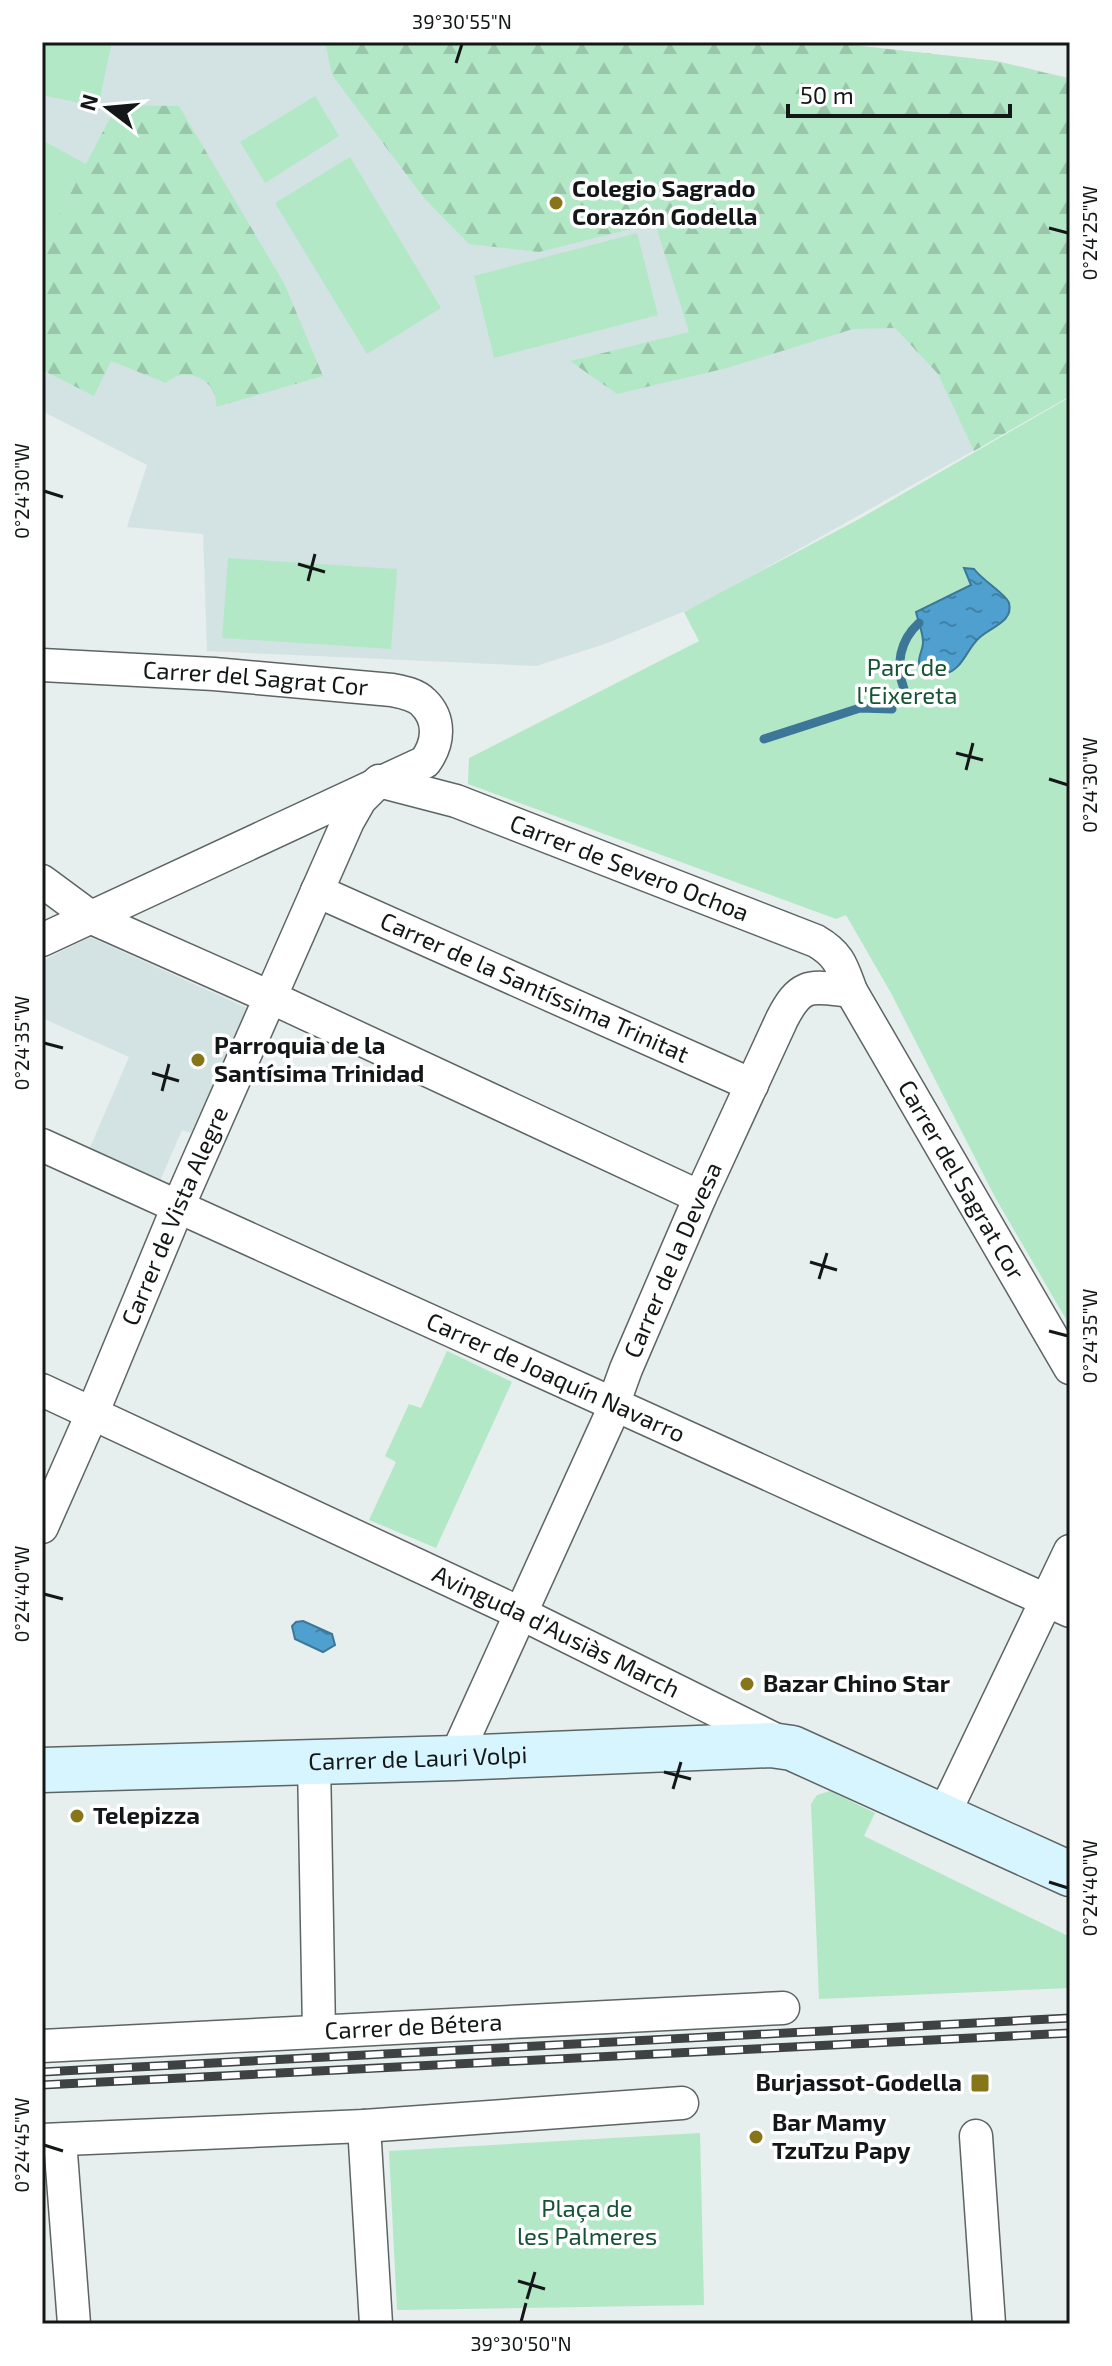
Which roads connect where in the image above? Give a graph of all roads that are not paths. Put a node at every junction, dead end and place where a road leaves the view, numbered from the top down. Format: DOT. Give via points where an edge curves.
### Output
graph roads {
  1 [pos="42,665"];
  2 [pos="379,781"];
  3 [pos="42,881"];
  4 [pos="317,891"];
  5 [pos="92,918"];
  6 [pos="42,940"];
  7 [pos="851,991"];
  8 [pos="270,997"];
  9 [pos="752,1085"];
  10 [pos="42,1145"];
  11 [pos="700,1197"];
  12 [pos="177,1209"];
  13 [pos="1070,1368"];
  14 [pos="42,1390"];
  15 [pos="615,1406"];
  16 [pos="92,1414"];
  17 [pos="42,1527"];
  18 [pos="1070,1551"];
  19 [pos="1058,1606"];
  20 [pos="522,1614"];
  21 [pos="792,1748"];
  22 [pos="455,1758"];
  23 [pos="314,1762"];
  24 [pos="42,1770"];
  25 [pos="943,1816"];
  26 [pos="1070,1874"];
  27 [pos="783,2008"];
  28 [pos="319,2031"];
  29 [pos="42,2046"];
  30 [pos="682,2103"];
  31 [pos="364,2126"];
  32 [pos="976,2136"];
  33 [pos="51,2140"];
  34 [pos="74,2324"];
  35 [pos="376,2324"];
  36 [pos="989,2324"];
  1 -- 2 [label="street, Carrer del Sagrat Cor" via="214,674 409,694 432,715 434,743 425,762"];
  2 -- 4 [label="street, Carrer de Vista Alegre" via="354,810"];
  2 -- 5 [label="street"];
  2 -- 7 [label="street, Carrer de Severo Ochoa" via="456,801 816,941 837,957"];
  3 -- 5 [label="street"];
  4 -- 8 [label="street, Carrer de Vista Alegre"];
  4 -- 9 [label="street, Carrer de la Santíssima Trinitat"];
  5 -- 6 [label="street"];
  5 -- 8 [label="street"];
  7 -- 9 [label="street, Carrer de la Devesa" via="800,991"];
  7 -- 13 [label="street, Carrer del Sagrat Cor"];
  8 -- 11 [label="street"];
  8 -- 12 [label="street, Carrer de Vista Alegre"];
  9 -- 11 [label="street, Carrer de la Devesa"];
  10 -- 12 [label="street, Carrer de Joaquín Navarro"];
  11 -- 15 [label="street, Carrer de la Devesa"];
  12 -- 15 [label="street, Carrer de Joaquín Navarro"];
  12 -- 16 [label="street, Carrer de Vista Alegre"];
  14 -- 16 [label="street, Avinguda d'Ausiàs March"];
  15 -- 19 [label="street, Carrer de Joaquín Navarro"];
  15 -- 20 [label="street, Carrer de la Devesa"];
  16 -- 17 [label="street, Carrer de Vista Alegre"];
  16 -- 20 [label="street, Avinguda d'Ausiàs March"];
  18 -- 19 [label="street"];
  19 -- 25 [label="street"];
  20 -- 21 [label="street, Avinguda d'Ausiàs March"];
  20 -- 22 [label="street, Carrer de la Devesa"];
  21 -- 22 [label="street, Carrer de Lauri Volpi"];
  21 -- 25 [label="street, Avinguda d'Ausiàs March"];
  22 -- 23 [label="street, Carrer de Lauri Volpi"];
  23 -- 24 [label="street, Carrer de Lauri Volpi"];
  23 -- 28 [label="street"];
  25 -- 26 [label="street, Avinguda d'Ausiàs March"];
  27 -- 28 [label="street, Carrer de Bétera"];
  28 -- 29 [label="street, Carrer de Bétera"];
  30 -- 31 [label="street"];
  31 -- 33 [label="street"];
  31 -- 35 [label="street"];
  32 -- 36 [label="street"];
  33 -- 34 [label="street"];
}
